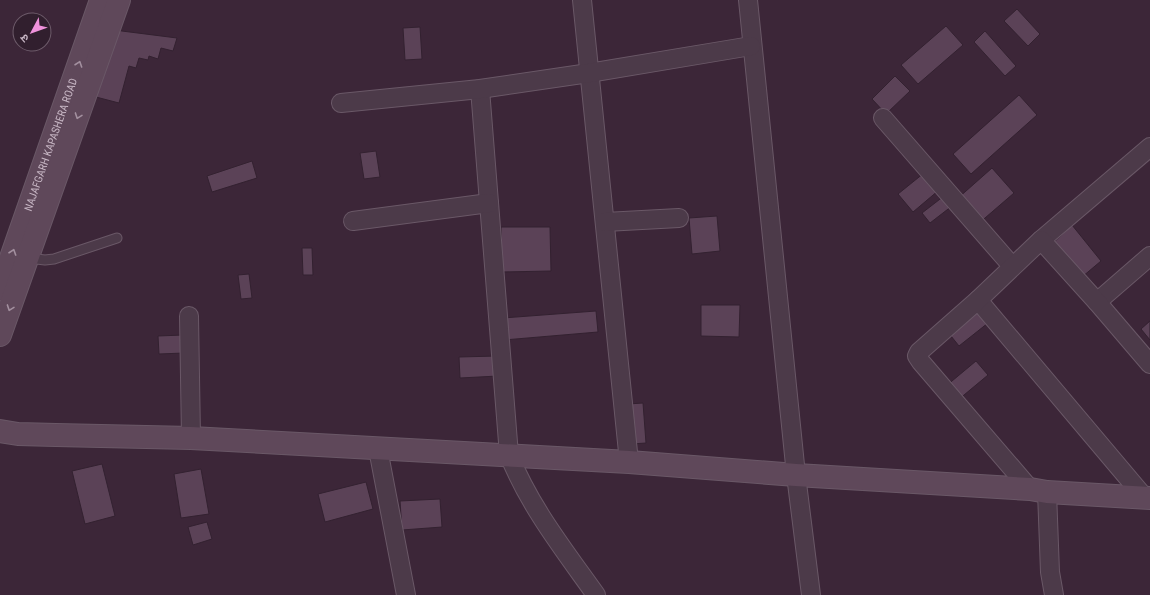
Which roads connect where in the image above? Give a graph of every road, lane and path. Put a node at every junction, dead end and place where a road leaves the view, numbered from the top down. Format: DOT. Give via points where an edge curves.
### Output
graph roads {
  1 [pos="101,0"];
  2 [pos="119,0"];
  3 [pos="582,0"];
  4 [pos="748,0"];
  5 [pos="751,46"];
  6 [pos="589,72"];
  7 [pos="480,89"];
  8 [pos="341,103"];
  9 [pos="883,118"];
  10 [pos="1150,147"];
  11 [pos="489,203"];
  12 [pos="679,218"];
  13 [pos="353,221"];
  14 [pos="605,222"];
  15 [pos="116,238"];
  16 [pos="1041,240"];
  17 [pos="1150,256"];
  18 [pos="28,258"];
  19 [pos="1012,266"];
  20 [pos="0,289"];
  21 [pos="978,300"];
  22 [pos="1097,302"];
  23 [pos="189,316"];
  24 [pos="0,335"];
  25 [pos="1150,364"];
  26 [pos="0,431"];
  27 [pos="191,438"];
  28 [pos="378,449"];
  29 [pos="509,455"];
  30 [pos="628,462"];
  31 [pos="796,475"];
  32 [pos="1038,490"];
  33 [pos="1147,498"];
  34 [pos="406,595"];
  35 [pos="596,595"];
  36 [pos="811,595"];
  37 [pos="1054,595"];
  20 -- 1 [label="street, NAJAFGARH KAPASHERA ROAD, one-way"];
  2 -- 18 [label="street, one-way"];
  3 -- 6 [label="street"];
  4 -- 5 [label="street"];
  5 -- 6 [label="street"];
  5 -- 31 [label="street"];
  6 -- 7 [label="street"];
  6 -- 14 [label="street"];
  7 -- 8 [label="street"];
  7 -- 11 [label="street"];
  9 -- 19 [label="street"];
  10 -- 16 [label="street"];
  11 -- 13 [label="street"];
  11 -- 29 [label="street"];
  12 -- 14 [label="street"];
  14 -- 30 [label="street"];
  15 -- 18 [label="lane" via="54,259"];
  16 -- 19 [label="street"];
  16 -- 22 [label="street"];
  17 -- 22 [label="street"];
  18 -- 24 [label="street, one-way"];
  19 -- 21 [label="street"];
  21 -- 32 [label="street" via="926,345 917,356"];
  21 -- 33 [label="street"];
  22 -- 25 [label="street"];
  23 -- 27 [label="street"];
  26 -- 27 [label="street" via="56,436"];
  27 -- 28 [label="street"];
  28 -- 29 [label="street"];
  28 -- 34 [label="street"];
  29 -- 30 [label="street"];
  29 -- 35 [label="street" via="517,476 542,521"];
  30 -- 31 [label="street"];
  31 -- 32 [label="street"];
  31 -- 36 [label="street"];
  32 -- 33 [label="street"];
  32 -- 37 [label="street"];
}
